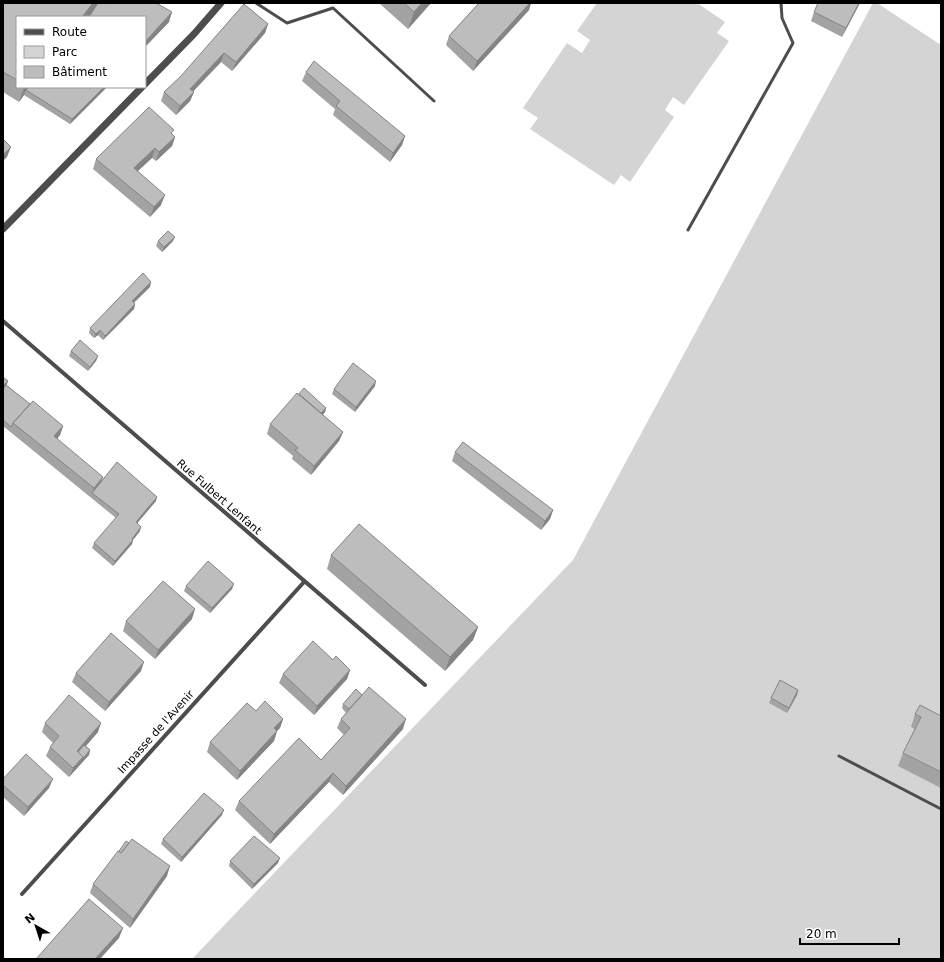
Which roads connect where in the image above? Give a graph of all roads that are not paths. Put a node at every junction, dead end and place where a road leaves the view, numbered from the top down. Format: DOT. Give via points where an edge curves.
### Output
graph roads {
  1 [pos="221,3"];
  2 [pos="256,3"];
  3 [pos="781,3"];
  4 [pos="146,83"];
  5 [pos="141,88"];
  6 [pos="434,101"];
  7 [pos="3,229"];
  8 [pos="688,230"];
  9 [pos="3,321"];
  10 [pos="304,582"];
  11 [pos="425,685"];
  12 [pos="839,756"];
  13 [pos="941,809"];
  14 [pos="22,894"];
  1 -- 4 [label="street"];
  2 -- 6 [label="lane" via="287,23 333,8"];
  3 -- 8 [label="lane" via="782,18 793,43"];
  5 -- 7 [label="street"];
  9 -- 10 [label="street, Rue Fulbert Lenfant"];
  10 -- 11 [label="street, Rue Fulbert Lenfant"];
  10 -- 14 [label="street, Impasse de l'Avenir"];
  12 -- 13 [label="lane"];
}
